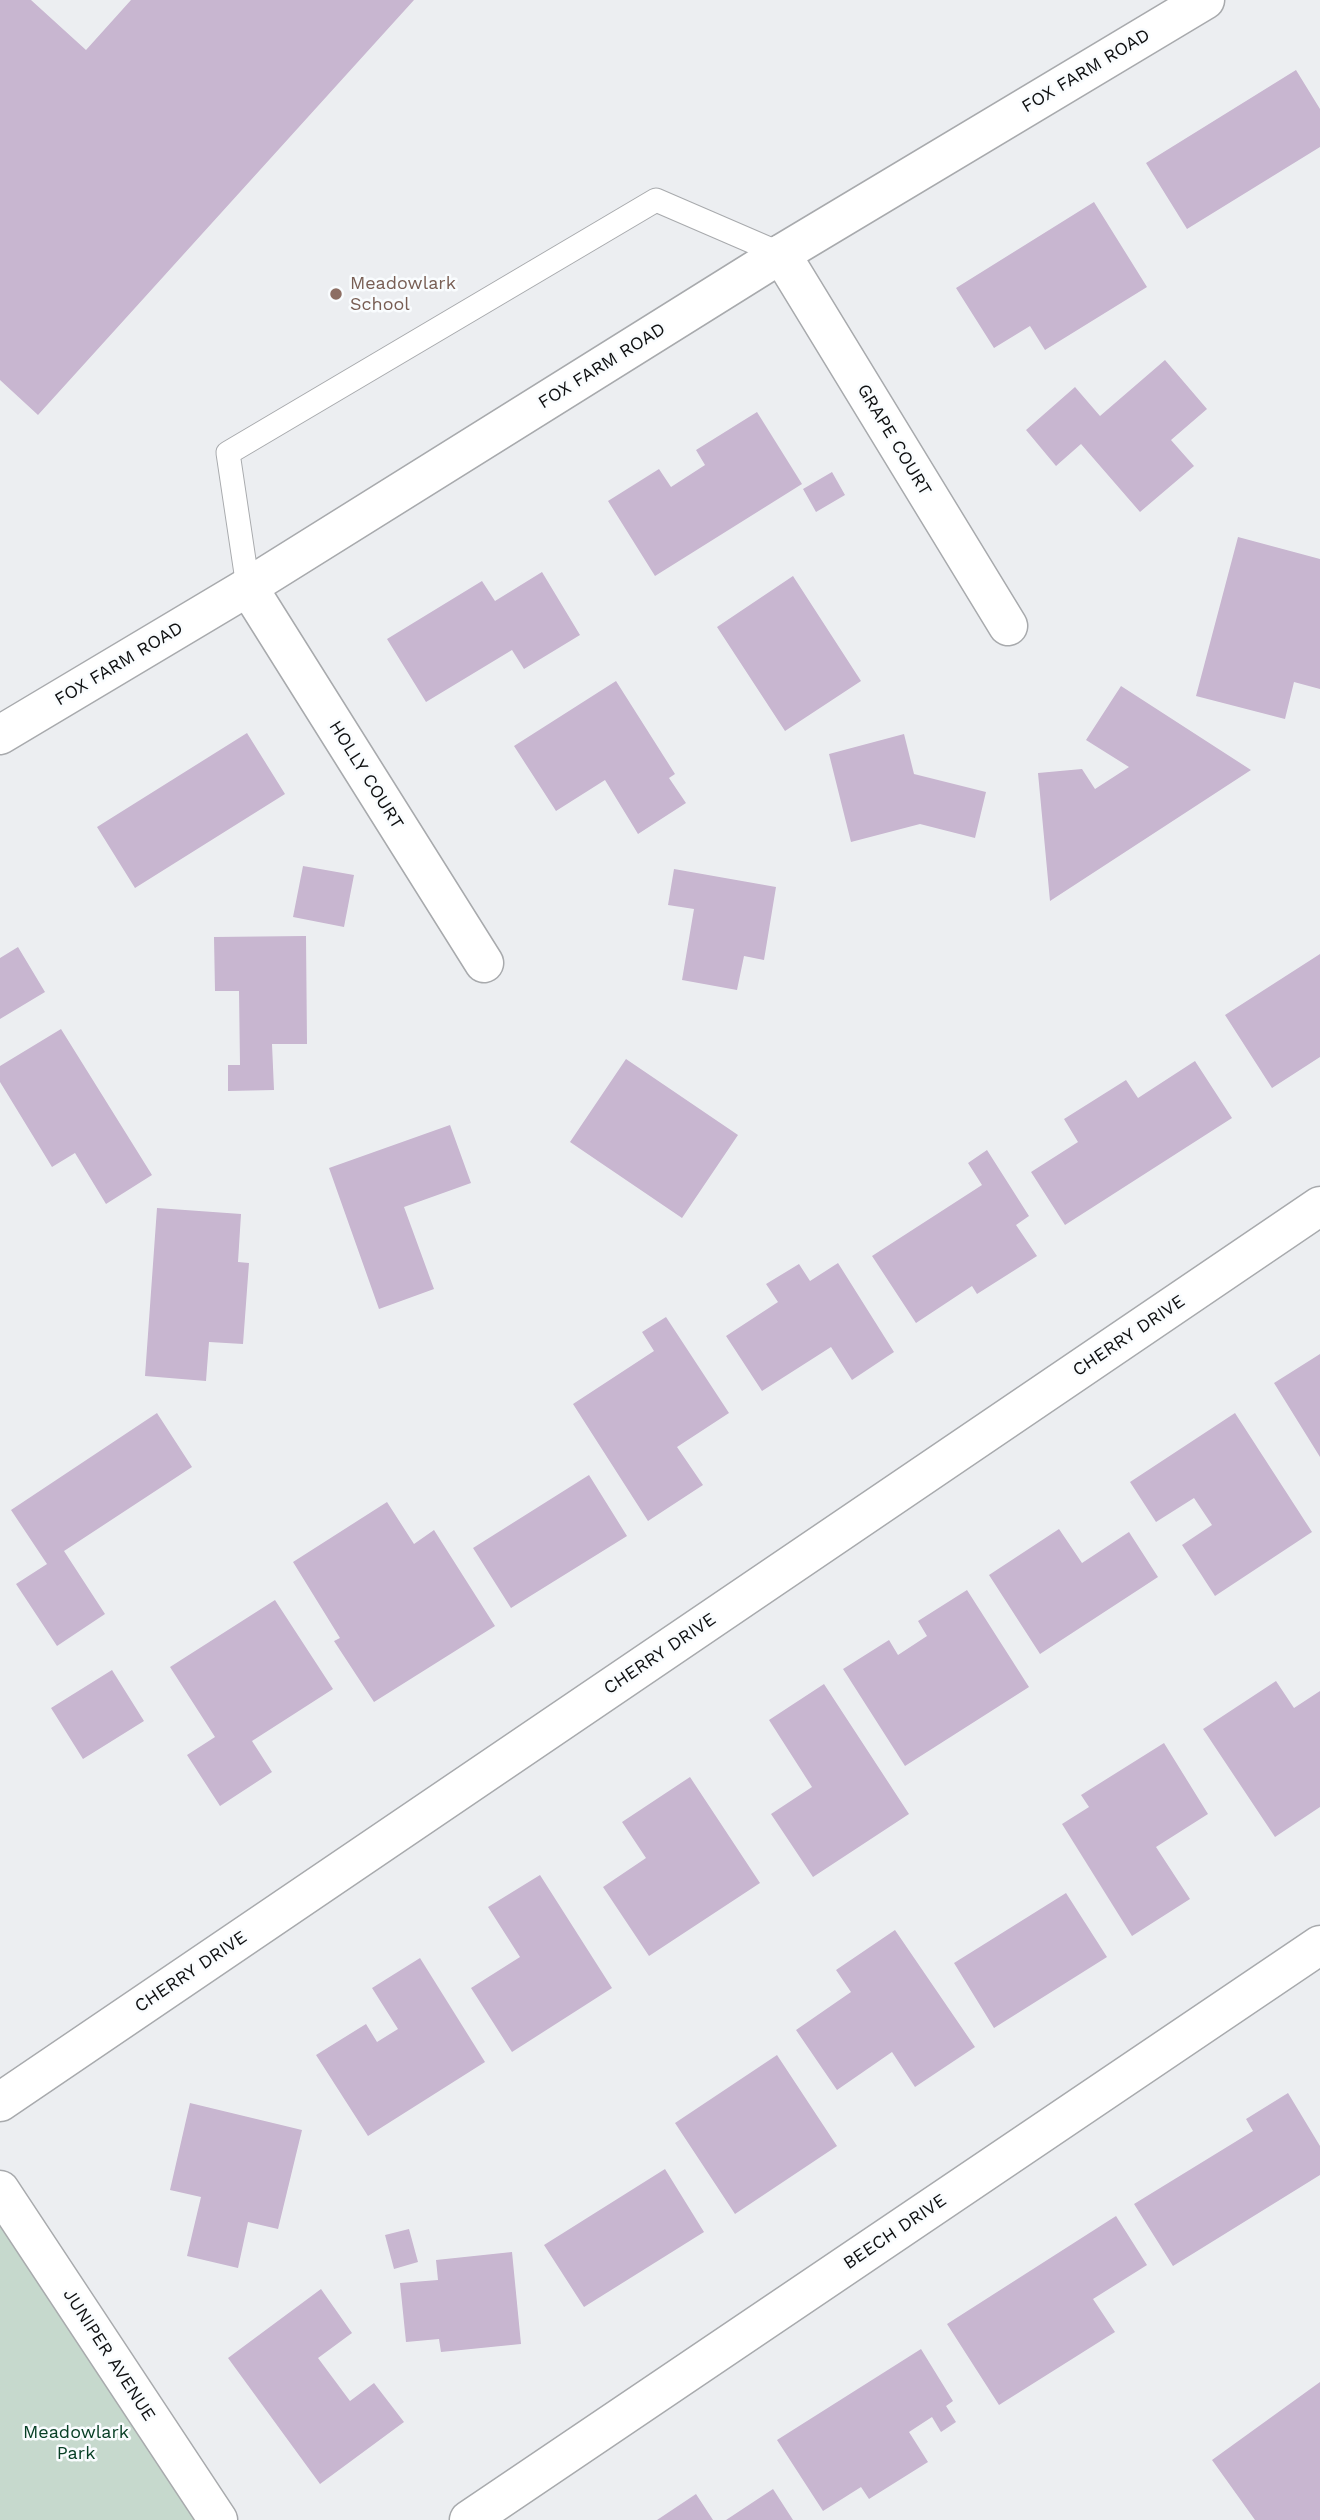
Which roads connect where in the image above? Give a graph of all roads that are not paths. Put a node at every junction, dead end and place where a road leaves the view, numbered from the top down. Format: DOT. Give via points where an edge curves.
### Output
graph roads {
  1 [pos="1206,0"];
  2 [pos="781,254"];
  3 [pos="248,587"];
  4 [pos="1008,626"];
  5 [pos="0,735"];
  6 [pos="484,963"];
  7 [pos="1320,1206"];
  8 [pos="1320,1945"];
  9 [pos="0,2102"];
  10 [pos="0,2190"];
  11 [pos="218,2520"];
  12 [pos="469,2520"];
  1 -- 2 [label="street, FOX FARM ROAD"];
  2 -- 3 [label="street, FOX FARM ROAD"];
  2 -- 3 [label="lane" via="656,200 228,453"];
  2 -- 4 [label="street, GRAPE COURT"];
  3 -- 5 [label="street, FOX FARM ROAD"];
  3 -- 6 [label="street, HOLLY COURT"];
  7 -- 9 [label="street, CHERRY DRIVE"];
  8 -- 12 [label="street, BEECH DRIVE"];
  10 -- 11 [label="street, JUNIPER AVENUE"];
}
